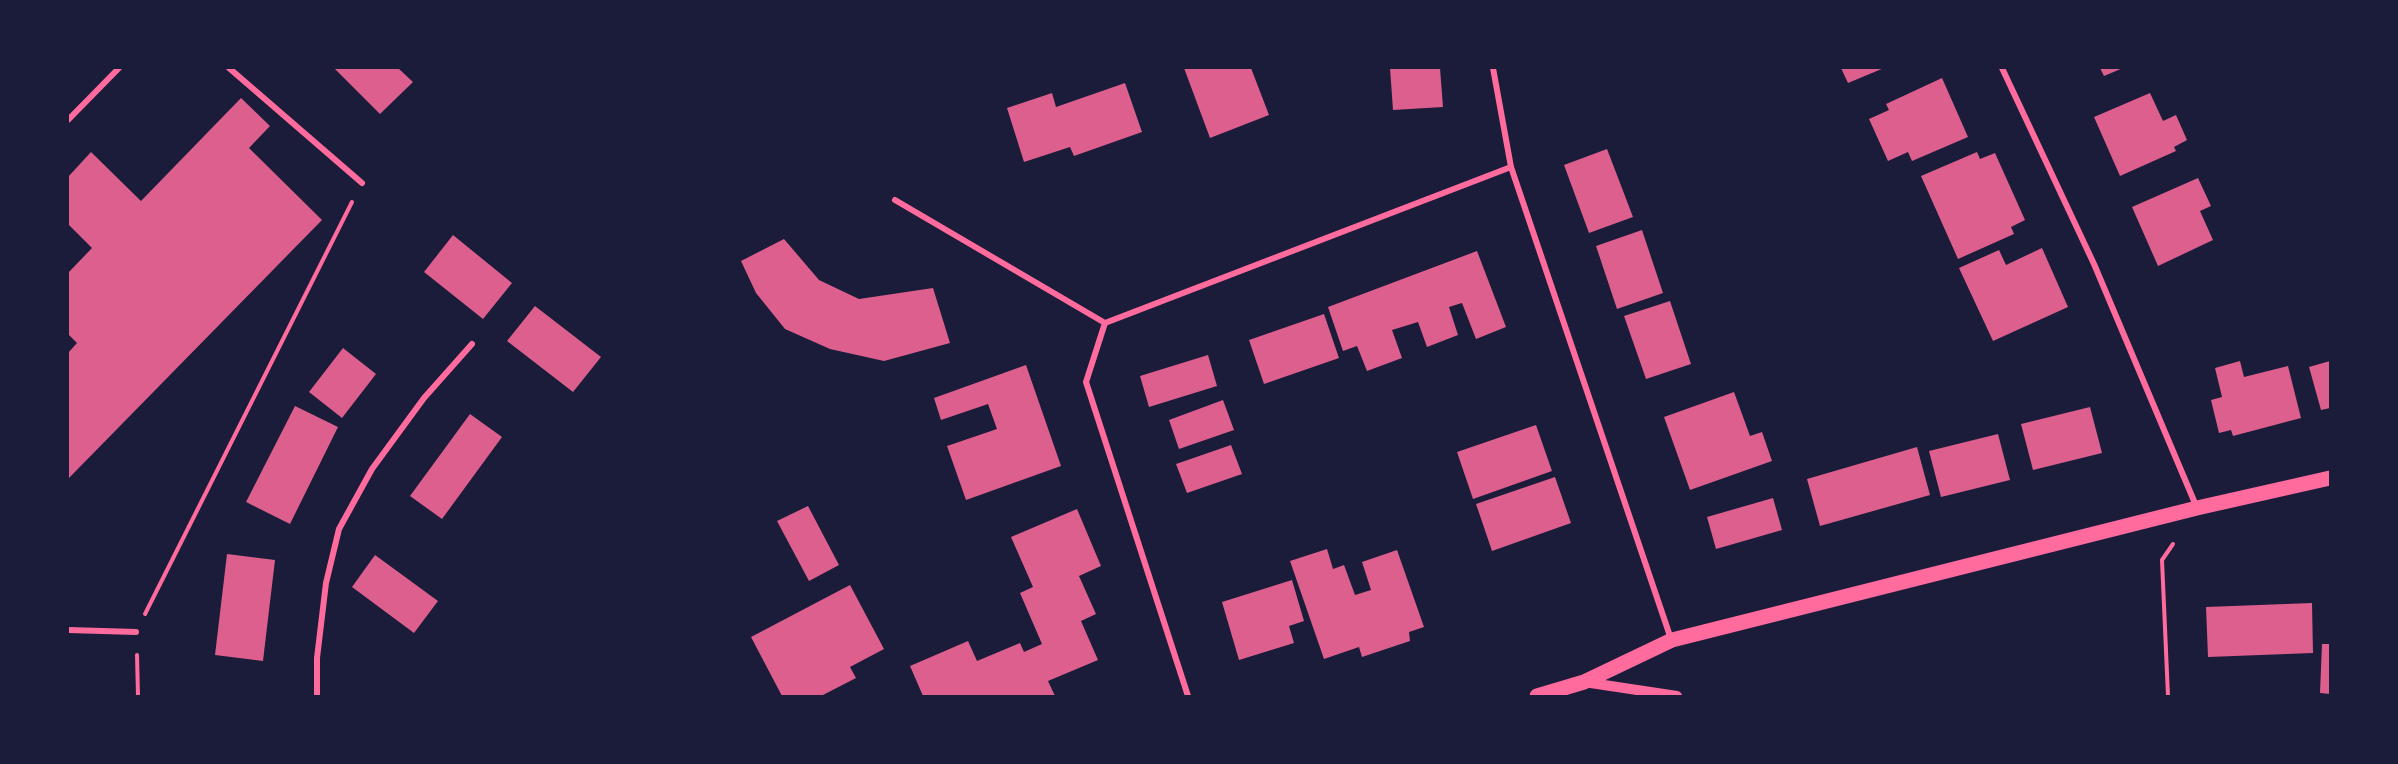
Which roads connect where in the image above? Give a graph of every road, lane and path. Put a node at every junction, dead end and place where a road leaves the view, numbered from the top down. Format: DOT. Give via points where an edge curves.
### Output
graph roads {
  1 [pos="119,68"];
  2 [pos="229,68"];
  3 [pos="1493,68"];
  4 [pos="2002,68"];
  5 [pos="68,120"];
  6 [pos="1511,167"];
  7 [pos="362,183"];
  8 [pos="895,200"];
  9 [pos="1105,323"];
  10 [pos="472,344"];
  11 [pos="2331,478"];
  12 [pos="2197,508"];
  13 [pos="68,630"];
  14 [pos="136,632"];
  15 [pos="1672,640"];
  16 [pos="1584,682"];
  17 [pos="138,696"];
  18 [pos="317,696"];
  19 [pos="1188,696"];
  20 [pos="1537,696"];
  21 [pos="1677,696"];
  22 [pos="2168,696"];
  1 -- 5 [label="street"];
  2 -- 7 [label="street"];
  3 -- 6 [label="street"];
  4 -- 12 [label="street" via="2094,264"];
  6 -- 9 [label="street"];
  6 -- 15 [label="street"];
  7 -- 14 [label="path"];
  8 -- 9 [label="street"];
  9 -- 19 [label="street" via="1086,382"];
  10 -- 18 [label="street" via="424,398 372,469 339,529 326,583 317,658"];
  11 -- 12 [label="main road"];
  12 -- 15 [label="main road"];
  12 -- 22 [label="path" via="2162,560"];
  13 -- 14 [label="street"];
  14 -- 17 [label="path"];
  15 -- 16 [label="main road"];
  16 -- 20 [label="main road"];
  16 -- 21 [label="street"];
}
